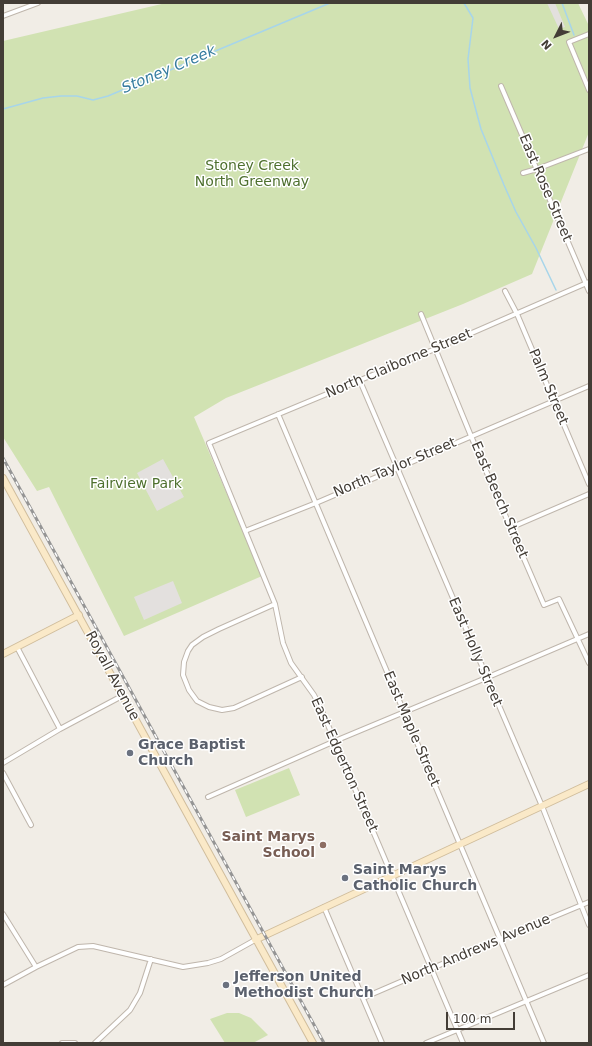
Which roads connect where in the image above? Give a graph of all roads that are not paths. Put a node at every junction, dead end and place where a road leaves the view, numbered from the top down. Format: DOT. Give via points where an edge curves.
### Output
graph roads {
  1 [pos="38,3"];
  2 [pos="3,16"];
  3 [pos="589,34"];
  4 [pos="502,86"];
  5 [pos="589,90"];
  6 [pos="589,149"];
  7 [pos="537,169"];
  8 [pos="523,173"];
  9 [pos="588,283"];
  10 [pos="506,291"];
  11 [pos="589,291"];
  12 [pos="421,314"];
  13 [pos="516,314"];
  14 [pos="435,349"];
  15 [pos="360,381"];
  16 [pos="589,386"];
  17 [pos="554,401"];
  18 [pos="278,414"];
  19 [pos="471,436"];
  20 [pos="209,443"];
  21 [pos="396,469"];
  22 [pos="3,478"];
  23 [pos="589,484"];
  24 [pos="589,494"];
  25 [pos="316,503"];
  26 [pos="510,528"];
  27 [pos="245,531"];
  28 [pos="275,604"];
  29 [pos="79,615"];
  30 [pos="589,634"];
  31 [pos="578,638"];
  32 [pos="16,647"];
  33 [pos="3,654"];
  34 [pos="589,663"];
  35 [pos="302,677"];
  36 [pos="486,678"];
  37 [pos="122,696"];
  38 [pos="404,712"];
  39 [pos="60,729"];
  40 [pos="335,741"];
  41 [pos="3,763"];
  42 [pos="3,773"];
  43 [pos="589,784"];
  44 [pos="208,796"];
  45 [pos="542,806"];
  46 [pos="31,825"];
  47 [pos="460,844"];
  48 [pos="392,876"];
  49 [pos="589,902"];
  50 [pos="581,906"];
  51 [pos="324,907"];
  52 [pos="3,914"];
  53 [pos="589,925"];
  54 [pos="500,939"];
  55 [pos="255,940"];
  56 [pos="151,959"];
  57 [pos="36,967"];
  58 [pos="431,969"];
  59 [pos="589,975"];
  60 [pos="3,985"];
  61 [pos="363,998"];
  62 [pos="525,1002"];
  63 [pos="457,1030"];
  64 [pos="62,1043"];
  65 [pos="75,1043"];
  66 [pos="95,1043"];
  67 [pos="313,1043"];
  68 [pos="382,1043"];
  69 [pos="426,1043"];
  70 [pos="463,1043"];
  71 [pos="544,1043"];
  1 -- 2 [label="street"];
  3 -- 5 [label="street" via="569,42"];
  4 -- 7 [label="street, East Rose Street"];
  6 -- 7 [label="street"];
  7 -- 8 [label="street"];
  7 -- 9 [label="street, East Rose Street"];
  9 -- 11 [label="street, East Rose Street"];
  9 -- 13 [label="street, North Claiborne Street"];
  10 -- 13 [label="street, Palm Street"];
  12 -- 14 [label="street, East Beech Street"];
  13 -- 14 [label="street, North Claiborne Street"];
  13 -- 17 [label="street, Palm Street"];
  14 -- 15 [label="street, North Claiborne Street"];
  14 -- 19 [label="street, East Beech Street"];
  15 -- 18 [label="street, North Claiborne Street"];
  15 -- 21 [label="street, East Holly Street"];
  16 -- 17 [label="street, North Taylor Street"];
  17 -- 19 [label="street, North Taylor Street"];
  17 -- 23 [label="street, Palm Street"];
  18 -- 20 [label="street, North Claiborne Street"];
  18 -- 25 [label="street, East Maple Street"];
  19 -- 21 [label="street, North Taylor Street"];
  19 -- 26 [label="street, East Beech Street"];
  20 -- 27 [label="street, East Edgerton Street"];
  21 -- 25 [label="street, North Taylor Street"];
  21 -- 36 [label="street, East Holly Street"];
  22 -- 29 [label="street, Royall Avenue"];
  24 -- 26 [label="street"];
  25 -- 27 [label="street, North Taylor Street"];
  25 -- 38 [label="street, East Maple Street"];
  26 -- 31 [label="street, East Beech Street" via="544,605 559,599"];
  27 -- 28 [label="street, East Edgerton Street"];
  28 -- 35 [label="street, East Edgerton Street" via="283,643 291,663"];
  28 -- 35 [label="street" via="219,629 192,645 184,662 183,675 197,701 209,708 222,710 234,708"];
  29 -- 32 [label="street"];
  29 -- 37 [label="street, Royall Avenue"];
  30 -- 31 [label="street"];
  31 -- 34 [label="street, East Beech Street"];
  31 -- 36 [label="street"];
  32 -- 33 [label="street"];
  32 -- 39 [label="street"];
  35 -- 40 [label="street, East Edgerton Street" via="322,711"];
  36 -- 38 [label="street"];
  36 -- 45 [label="street, East Holly Street"];
  37 -- 39 [label="street"];
  37 -- 55 [label="street, Royall Avenue"];
  38 -- 40 [label="street"];
  38 -- 47 [label="street, East Maple Street"];
  39 -- 41 [label="street"];
  40 -- 44 [label="street"];
  40 -- 48 [label="street, East Edgerton Street"];
  42 -- 46 [label="street"];
  43 -- 45 [label="street"];
  45 -- 47 [label="street"];
  45 -- 50 [label="street, East Holly Street"];
  47 -- 48 [label="street"];
  47 -- 54 [label="street, East Maple Street"];
  48 -- 51 [label="street"];
  48 -- 58 [label="street, East Edgerton Street"];
  49 -- 50 [label="street, North Andrews Avenue"];
  50 -- 53 [label="street, East Holly Street"];
  50 -- 54 [label="street, North Andrews Avenue"];
  51 -- 55 [label="street"];
  51 -- 61 [label="street"];
  52 -- 57 [label="street"];
  54 -- 58 [label="street, North Andrews Avenue"];
  54 -- 62 [label="street, East Maple Street"];
  55 -- 56 [label="street" via="221,959 208,963 183,967"];
  55 -- 67 [label="street, Royall Avenue"];
  56 -- 57 [label="street" via="93,946 78,947"];
  56 -- 66 [label="street" via="140,993 130,1010"];
  57 -- 60 [label="street"];
  58 -- 61 [label="street, North Andrews Avenue"];
  58 -- 63 [label="street, East Edgerton Street"];
  59 -- 62 [label="street"];
  61 -- 68 [label="street"];
  62 -- 63 [label="street"];
  62 -- 71 [label="street, East Maple Street"];
  63 -- 69 [label="street"];
  63 -- 70 [label="street, East Edgerton Street"];
  64 -- 65 [label="street"];
}
